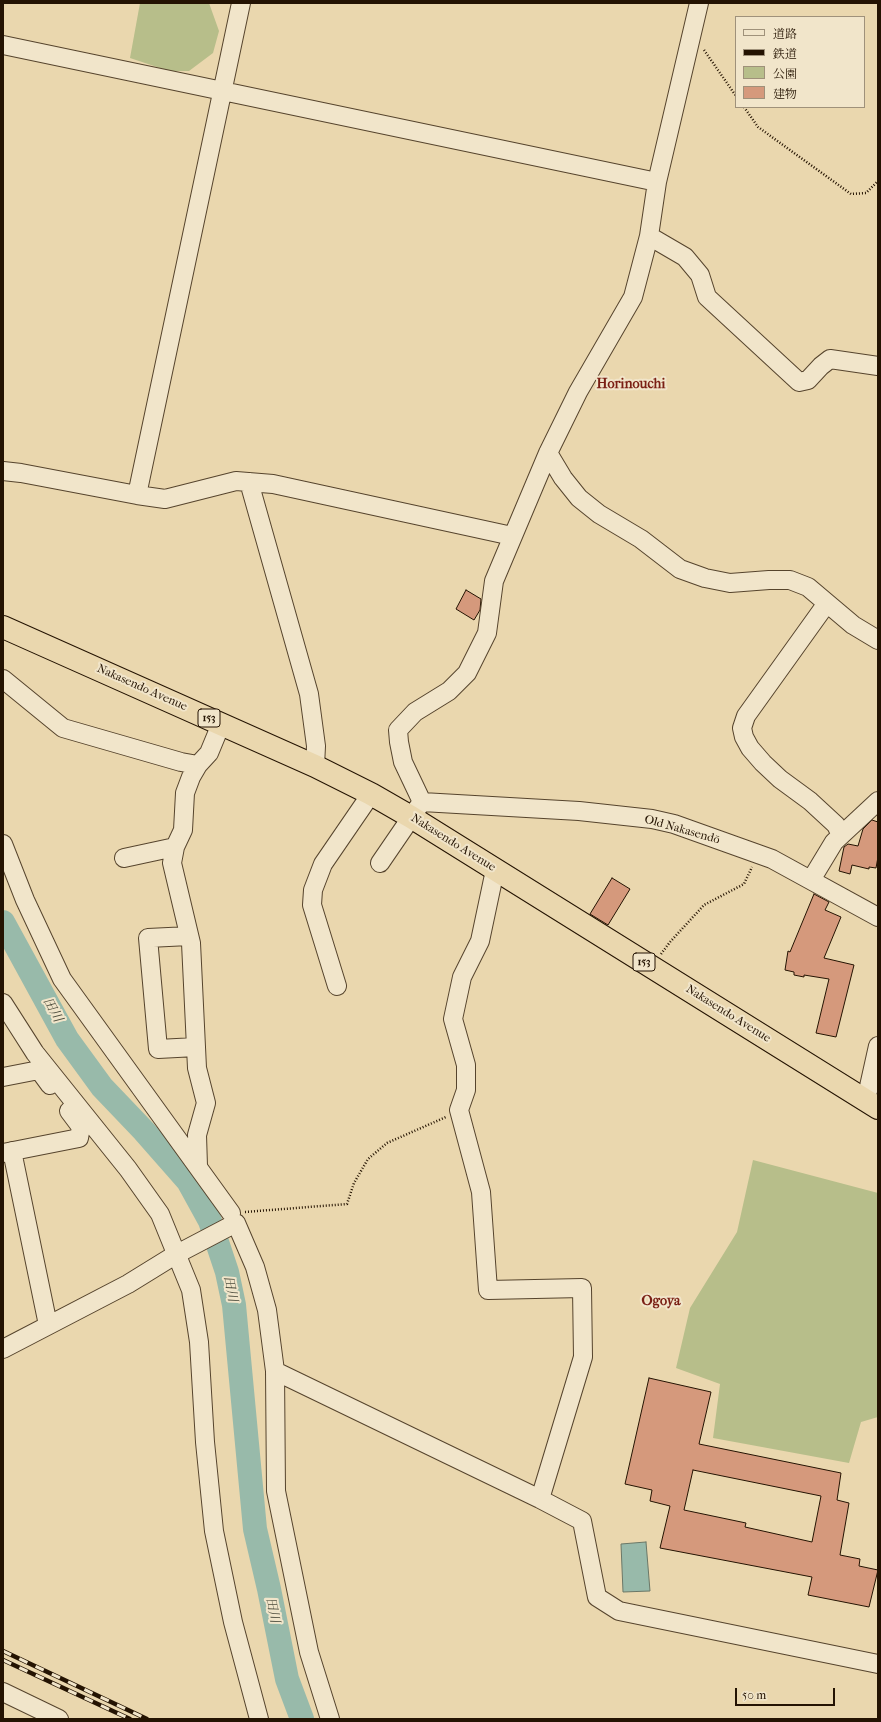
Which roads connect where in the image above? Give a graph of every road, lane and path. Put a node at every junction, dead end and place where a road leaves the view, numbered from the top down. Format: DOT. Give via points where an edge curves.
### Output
graph roads {
  1 [pos="241,3"];
  2 [pos="699,3"];
  3 [pos="692,33"];
  4 [pos="3,45"];
  5 [pos="222,92"];
  6 [pos="735,95"];
  7 [pos="745,108"];
  8 [pos="878,181"];
  9 [pos="657,182"];
  10 [pos="649,236"];
  11 [pos="878,366"];
  12 [pos="548,453"];
  13 [pos="3,471"];
  14 [pos="249,482"];
  15 [pos="136,495"];
  16 [pos="512,536"];
  17 [pos="828,603"];
  18 [pos="3,627"];
  19 [pos="878,640"];
  20 [pos="3,679"];
  21 [pos="221,724"];
  22 [pos="198,765"];
  23 [pos="316,766"];
  24 [pos="371,794"];
  25 [pos="878,801"];
  26 [pos="416,809"];
  27 [pos="841,835"];
  28 [pos="3,844"];
  29 [pos="175,847"];
  30 [pos="758,854"];
  31 [pos="124,858"];
  32 [pos="380,863"];
  33 [pos="495,870"];
  34 [pos="811,880"];
  35 [pos="878,917"];
  36 [pos="189,936"];
  37 [pos="652,967"];
  38 [pos="337,986"];
  39 [pos="3,1003"];
  40 [pos="878,1046"];
  41 [pos="196,1047"];
  42 [pos="3,1077"];
  43 [pos="872,1104"];
  44 [pos="459,1110"];
  45 [pos="8,1152"];
  46 [pos="198,1166"];
  47 [pos="232,1220"];
  48 [pos="177,1255"];
  49 [pos="48,1325"];
  50 [pos="3,1349"];
  51 [pos="275,1371"];
  52 [pos="540,1499"];
  53 [pos="878,1664"];
  54 [pos="3,1692"];
  55 [pos="59,1719"];
  56 [pos="259,1719"];
  57 [pos="330,1719"];
  1 -- 5 [label="street"];
  2 -- 3 [label="street"];
  3 -- 6 [label="path"];
  3 -- 9 [label="street"];
  4 -- 5 [label="street"];
  5 -- 9 [label="street"];
  5 -- 15 [label="street"];
  7 -- 8 [label="path" via="758,127 851,194 866,193"];
  9 -- 10 [label="street"];
  10 -- 11 [label="street" via="685,257 700,275 708,297 799,382 808,380 830,359"];
  10 -- 12 [label="street" via="633,297 578,392"];
  12 -- 16 [label="street"];
  12 -- 17 [label="street" via="579,498 599,514 641,538 680,569 730,583 790,580 808,587"];
  13 -- 15 [label="street" via="21,472"];
  14 -- 15 [label="street" via="236,481 165,499"];
  14 -- 16 [label="street" via="273,484"];
  14 -- 23 [label="street" via="309,694"];
  16 -- 26 [label="street" via="494,581 487,633 467,673 449,691 415,712 398,730 403,762"];
  17 -- 19 [label="street" via="853,625"];
  17 -- 27 [label="street" via="746,716 742,728 750,748 762,763 810,801 836,825"];
  18 -- 21 [label="highway, Nakasendo Avenue / 153"];
  20 -- 22 [label="street" via="63,728"];
  21 -- 22 [label="street" via="209,753"];
  21 -- 23 [label="highway, Nakasendo Avenue / 153"];
  22 -- 29 [label="street" via="185,793 183,830"];
  23 -- 24 [label="highway, Nakasendo Avenue / 153"];
  24 -- 26 [label="highway, Nakasendo Avenue / 153"];
  24 -- 38 [label="street" via="323,864 313,890 312,905"];
  25 -- 27 [label="street"];
  26 -- 30 [label="street, Old Nakasendō" via="579,811 645,818 674,824"];
  26 -- 32 [label="street"];
  26 -- 33 [label="highway, Nakasendo Avenue / 153"];
  27 -- 34 [label="street"];
  28 -- 46 [label="street" via="25,900 62,979"];
  29 -- 31 [label="street"];
  29 -- 36 [label="street" via="172,863"];
  30 -- 34 [label="street, Old Nakasendō"];
  30 -- 37 [label="path" via="744,884 704,905 670,942"];
  33 -- 37 [label="highway, Nakasendo Avenue / 153"];
  33 -- 44 [label="street" via="480,941 462,977 453,1019 466,1065 466,1090"];
  34 -- 35 [label="street, Old Nakasendō"];
  36 -- 41 [label="street"];
  36 -- 41 [label="street" via="148,938 158,1048"];
  37 -- 43 [label="highway, Nakasendo Avenue / 153"];
  39 -- 48 [label="street" via="35,1053 128,1169 160,1214"];
  40 -- 43 [label="street"];
  41 -- 46 [label="street" via="197,1068 206,1103 197,1135"];
  42 -- 45 [label="street" via="39,1070 81,1127 79,1138"];
  44 -- 47 [label="path" via="387,1143 368,1160 354,1183 347,1204"];
  44 -- 52 [label="street" via="480,1192 488,1290 582,1288 583,1357"];
  45 -- 49 [label="street"];
  46 -- 47 [label="street"];
  47 -- 48 [label="street"];
  47 -- 51 [label="street" via="255,1267 268,1310"];
  48 -- 49 [label="street" via="128,1284"];
  48 -- 56 [label="street" via="191,1290 200,1342 205,1442 214,1531 233,1622"];
  49 -- 50 [label="street"];
  51 -- 52 [label="street"];
  51 -- 57 [label="street" via="276,1491 309,1652"];
  52 -- 53 [label="street" via="582,1521 597,1596 619,1611"];
  54 -- 55 [label="street"];
}
